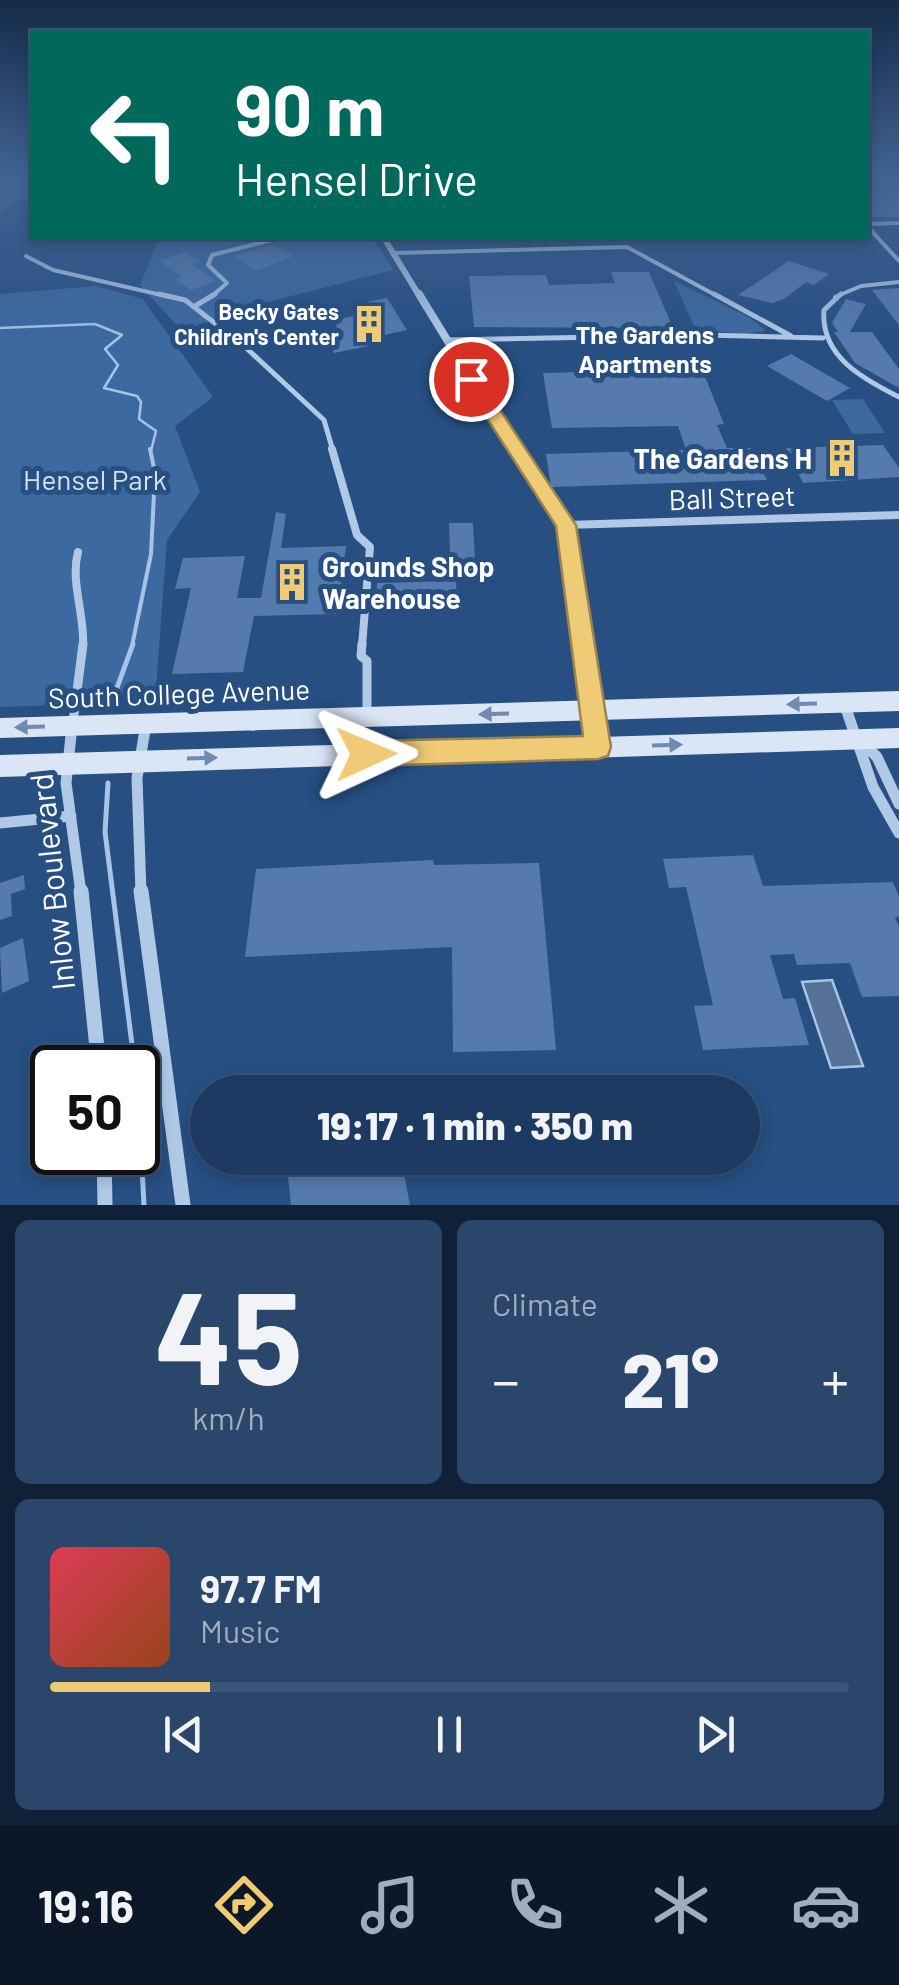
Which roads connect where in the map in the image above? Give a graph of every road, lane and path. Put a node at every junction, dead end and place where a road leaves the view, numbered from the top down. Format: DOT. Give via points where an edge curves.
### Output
graph roads {
  1 [pos="873,230"];
  2 [pos="271,240"];
  3 [pos="385,240"];
  4 [pos="395,253"];
  5 [pos="26,256"];
  6 [pos="899,261"];
  7 [pos="899,282"];
  8 [pos="196,306"];
  9 [pos="791,336"];
  10 [pos="823,338"];
  11 [pos="447,340"];
  12 [pos="899,397"];
  13 [pos="899,515"];
  14 [pos="566,525"];
  15 [pos="78,552"];
  16 [pos="899,701"];
  17 [pos="844,702"];
  18 [pos="592,711"];
  19 [pos="367,718"];
  20 [pos="146,724"];
  21 [pos="72,726"];
  22 [pos="0,728"];
  23 [pos="899,738"];
  24 [pos="860,740"];
  25 [pos="598,747"];
  26 [pos="366,754"];
  27 [pos="138,760"];
  28 [pos="65,764"];
  29 [pos="0,766"];
  30 [pos="898,798"];
  31 [pos="70,816"];
  32 [pos="0,823"];
  33 [pos="899,833"];
  34 [pos="98,1045"];
  35 [pos="104,1175"];
  36 [pos="105,1205"];
  37 [pos="184,1205"];
  1 -- 6 [label="lane"];
  2 -- 8 [label="lane" via="212,255 208,265 226,282 224,289"];
  3 -- 4 [label="street"];
  4 -- 9 [label="lane" via="627,247"];
  4 -- 11 [label="street"];
  5 -- 8 [label="lane" via="53,270"];
  7 -- 10 [label="lane" via="863,285 836,297 822,313"];
  8 -- 19 [label="lane" via="324,420 357,535 370,546 362,656"];
  9 -- 10 [label="lane"];
  9 -- 11 [label="lane"];
  10 -- 12 [label="lane" via="844,364"];
  11 -- 14 [label="street"];
  13 -- 14 [label="lane, Ball Street"];
  14 -- 18 [label="street"];
  15 -- 21 [label="lane, Inlow Boulevard" via="71,573 84,616"];
  16 -- 17 [label="main road, South College Avenue"];
  17 -- 18 [label="main road, South College Avenue, one-way"];
  17 -- 24 [label="street"];
  18 -- 19 [label="main road, South College Avenue, one-way"];
  18 -- 25 [label="street"];
  19 -- 20 [label="main road, South College Avenue"];
  19 -- 26 [label="main road"];
  20 -- 21 [label="main road, South College Avenue"];
  20 -- 27 [label="street"];
  21 -- 22 [label="main road, South College Avenue, one-way"];
  21 -- 28 [label="street, Inlow Boulevard"];
  23 -- 24 [label="main road"];
  25 -- 24 [label="main road, one-way"];
  24 -- 30 [label="street"];
  24 -- 33 [label="street" via="862,761"];
  25 -- 26 [label="main road"];
  27 -- 26 [label="main road, one-way"];
  27 -- 28 [label="main road"];
  27 -- 37 [label="street" via="138,868"];
  28 -- 29 [label="main road"];
  28 -- 31 [label="street, Inlow Boulevard"];
  31 -- 32 [label="street"];
  31 -- 34 [label="street, Inlow Boulevard"];
  35 -- 36 [label="street"];
}
